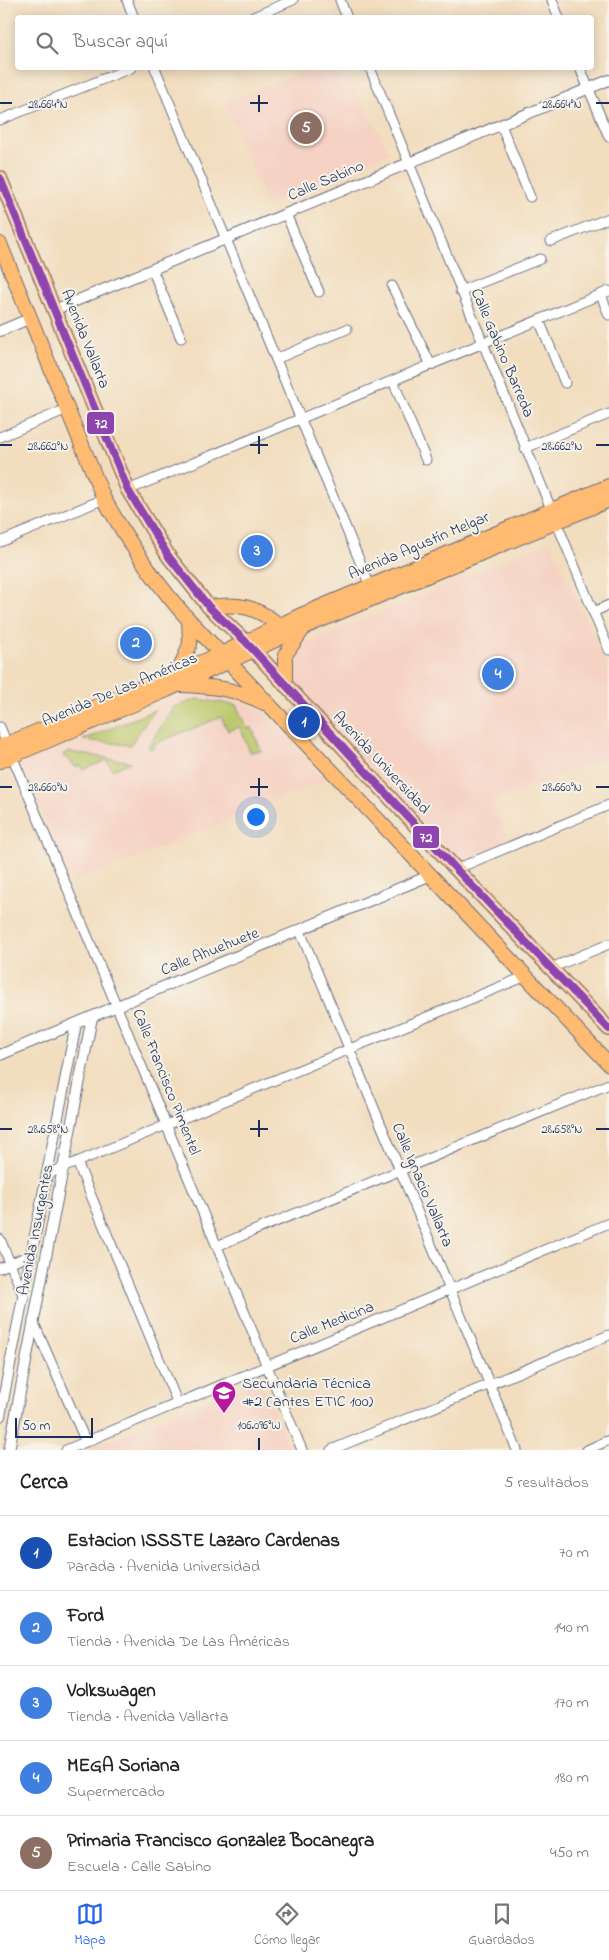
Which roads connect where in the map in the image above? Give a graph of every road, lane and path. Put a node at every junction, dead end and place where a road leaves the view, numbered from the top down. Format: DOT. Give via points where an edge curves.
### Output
graph roads {
  1 [pos="127,0"];
  2 [pos="293,0"];
  3 [pos="340,0"];
  4 [pos="552,0"];
  5 [pos="133,15"];
  6 [pos="258,15"];
  7 [pos="346,15"];
  8 [pos="558,15"];
  9 [pos="126,70"];
  10 [pos="156,70"];
  11 [pos="371,70"];
  12 [pos="581,70"];
  13 [pos="609,80"];
  14 [pos="589,88"];
  15 [pos="0,120"];
  16 [pos="501,125"];
  17 [pos="609,137"];
  18 [pos="409,162"];
  19 [pos="0,178"];
  20 [pos="530,196"];
  21 [pos="286,214"];
  22 [pos="609,218"];
  23 [pos="226,239"];
  24 [pos="550,241"];
  25 [pos="0,244"];
  26 [pos="540,259"];
  27 [pos="152,270"];
  28 [pos="392,286"];
  29 [pos="460,291"];
  30 [pos="319,292"];
  31 [pos="605,293"];
  32 [pos="54,310"];
  33 [pos="609,315"];
  34 [pos="31,318"];
  35 [pos="539,320"];
  36 [pos="347,329"];
  37 [pos="0,331"];
  38 [pos="181,338"];
  39 [pos="482,344"];
  40 [pos="276,359"];
  41 [pos="431,365"];
  42 [pos="393,381"];
  43 [pos="565,383"];
  44 [pos="67,409"];
  45 [pos="609,414"];
  46 [pos="301,419"];
  47 [pos="0,437"];
  48 [pos="526,448"];
  49 [pos="426,460"];
  50 [pos="609,486"];
  51 [pos="128,490"];
  52 [pos="104,499"];
  53 [pos="609,500"];
  54 [pos="553,516"];
  55 [pos="0,542"];
  56 [pos="370,586"];
  57 [pos="609,605"];
  58 [pos="209,608"];
  59 [pos="593,612"];
  60 [pos="189,620"];
  61 [pos="279,625"];
  62 [pos="304,627"];
  63 [pos="249,646"];
  64 [pos="609,650"];
  65 [pos="225,658"];
  66 [pos="179,678"];
  67 [pos="285,685"];
  68 [pos="273,708"];
  69 [pos="0,727"];
  70 [pos="5,752"];
  71 [pos="609,805"];
  72 [pos="456,869"];
  73 [pos="431,875"];
  74 [pos="300,931"];
  75 [pos="609,944"];
  76 [pos="551,968"];
  77 [pos="526,976"];
  78 [pos="118,1006"];
  79 [pos="92,1017"];
  80 [pos="76,1024"];
  81 [pos="609,1028"];
  82 [pos="349,1049"];
  83 [pos="0,1055"];
  84 [pos="609,1064"];
  85 [pos="609,1084"];
  86 [pos="166,1125"];
  87 [pos="77,1162"];
  88 [pos="64,1168"];
  89 [pos="400,1170"];
  90 [pos="48,1174"];
  91 [pos="609,1223"];
  92 [pos="0,1239"];
  93 [pos="217,1246"];
  94 [pos="32,1254"];
  95 [pos="10,1264"];
  96 [pos="0,1268"];
  97 [pos="450,1290"];
  98 [pos="24,1297"];
  99 [pos="33,1321"];
  100 [pos="609,1335"];
  101 [pos="266,1366"];
  102 [pos="4,1372"];
  103 [pos="490,1384"];
  104 [pos="178,1404"];
  105 [pos="0,1416"];
  106 [pos="609,1440"];
  107 [pos="86,1442"];
  108 [pos="9,1450"];
  109 [pos="66,1450"];
  110 [pos="302,1450"];
  111 [pos="331,1450"];
  112 [pos="517,1450"];
  113 [pos="587,1450"];
  1 -- 5 [label="street"];
  2 -- 6 [label="street"];
  3 -- 7 [label="street"];
  4 -- 8 [label="street"];
  9 -- 15 [label="street"];
  10 -- 23 [label="street"];
  11 -- 18 [label="street, Calle Gabino Barreda"];
  12 -- 14 [label="street"];
  13 -- 14 [label="street, Calle Sabino"];
  14 -- 16 [label="street, Calle Sabino"];
  14 -- 17 [label="street"];
  16 -- 18 [label="street, Calle Sabino"];
  16 -- 20 [label="street"];
  18 -- 21 [label="street, Calle Sabino"];
  18 -- 29 [label="street, Calle Gabino Barreda"];
  19 -- 32 [label="main road, Avenida Vallarta"];
  21 -- 23 [label="street, Calle Sabino"];
  21 -- 30 [label="street"];
  22 -- 24 [label="street"];
  23 -- 27 [label="street, Calle Sabino"];
  23 -- 40 [label="street"];
  25 -- 34 [label="main road"];
  26 -- 29 [label="street"];
  27 -- 32 [label="street, Calle Sabino"];
  27 -- 38 [label="street"];
  28 -- 41 [label="street"];
  29 -- 39 [label="street, Calle Gabino Barreda"];
  31 -- 33 [label="street"];
  31 -- 35 [label="street"];
  32 -- 51 [label="main road, Avenida Vallarta"];
  34 -- 37 [label="street"];
  34 -- 44 [label="main road"];
  35 -- 39 [label="street"];
  35 -- 43 [label="street"];
  36 -- 40 [label="street"];
  39 -- 41 [label="street"];
  39 -- 48 [label="street, Calle Gabino Barreda"];
  40 -- 46 [label="street"];
  41 -- 42 [label="street"];
  42 -- 46 [label="street"];
  42 -- 49 [label="street"];
  44 -- 47 [label="street"];
  44 -- 52 [label="main road"];
  45 -- 48 [label="street"];
  46 -- 51 [label="street"];
  46 -- 56 [label="street"];
  48 -- 54 [label="street, Calle Gabino Barreda"];
  50 -- 54 [label="main road, Avenida Agustín Melgar"];
  51 -- 58 [label="main road, Avenida Vallarta" via="169,557"];
  52 -- 55 [label="street"];
  52 -- 60 [label="main road" via="156,582"];
  53 -- 54 [label="main road, Avenida Agustín Melgar"];
  54 -- 56 [label="main road, Avenida Agustín Melgar"];
  54 -- 59 [label="street, Calle Gabino Barreda"];
  54 -- 62 [label="main road, Avenida Agustín Melgar"];
  56 -- 61 [label="main road, Avenida Agustín Melgar"];
  57 -- 59 [label="street"];
  58 -- 61 [label="main road" via="235,605 257,610"];
  58 -- 63 [label="main road, Avenida Vallarta"];
  59 -- 64 [label="street, Calle Gabino Barreda"];
  60 -- 65 [label="main road"];
  60 -- 66 [label="main road" via="190,644"];
  61 -- 63 [label="main road, Avenida Agustín Melgar"];
  62 -- 63 [label="main road, Avenida Agustín Melgar"];
  62 -- 67 [label="main road" via="285,655"];
  63 -- 65 [label="main road, Avenida De Las Américas"];
  63 -- 67 [label="main road, Avenida Universidad"];
  65 -- 66 [label="main road, Avenida De Las Américas"];
  65 -- 68 [label="main road"];
  66 -- 68 [label="main road" via="226,688"];
  66 -- 70 [label="main road, Avenida De Las Américas"];
  67 -- 72 [label="main road, Avenida Universidad"];
  68 -- 73 [label="main road"];
  69 -- 70 [label="street, Calle Francisco Pimentel"];
  70 -- 78 [label="street, Calle Francisco Pimentel"];
  71 -- 72 [label="street"];
  72 -- 76 [label="main road, Avenida Universidad"];
  73 -- 74 [label="street, Calle Ahuehuete"];
  73 -- 77 [label="main road"];
  74 -- 78 [label="street, Calle Ahuehuete"];
  74 -- 82 [label="street, Calle Ignacio Vallarta"];
  75 -- 76 [label="street"];
  76 -- 81 [label="main road, Avenida Universidad"];
  77 -- 82 [label="street"];
  77 -- 84 [label="main road"];
  78 -- 79 [label="street, Calle Ahuehuete"];
  78 -- 86 [label="street, Calle Francisco Pimentel"];
  79 -- 80 [label="street, Calle Ahuehuete"];
  79 -- 88 [label="street, Avenida Insurgentes"];
  80 -- 83 [label="street, Calle Ahuehuete"];
  80 -- 90 [label="street, Avenida Insurgentes"];
  82 -- 86 [label="street"];
  82 -- 89 [label="street, Calle Ignacio Vallarta"];
  85 -- 89 [label="street"];
  86 -- 87 [label="street"];
  86 -- 93 [label="street, Calle Francisco Pimentel"];
  87 -- 88 [label="street"];
  87 -- 104 [label="street"];
  88 -- 90 [label="street"];
  88 -- 99 [label="street, Avenida Insurgentes"];
  89 -- 93 [label="street"];
  89 -- 97 [label="street, Calle Ignacio Vallarta"];
  90 -- 94 [label="street, Avenida Insurgentes"];
  91 -- 97 [label="street, Calle Medicina"];
  92 -- 95 [label="street"];
  93 -- 101 [label="street, Calle Francisco Pimentel"];
  94 -- 95 [label="street"];
  94 -- 98 [label="street, Avenida Insurgentes"];
  95 -- 96 [label="street"];
  95 -- 98 [label="street"];
  97 -- 101 [label="street, Calle Medicina"];
  97 -- 103 [label="street, Calle Ignacio Vallarta"];
  98 -- 102 [label="street, Avenida Insurgentes"];
  99 -- 107 [label="street"];
  99 -- 108 [label="street, Avenida Insurgentes"];
  100 -- 103 [label="street"];
  101 -- 104 [label="street, Calle Medicina"];
  101 -- 110 [label="street, Calle Francisco Pimentel"];
  102 -- 105 [label="street, Avenida Insurgentes"];
  103 -- 111 [label="street"];
  103 -- 112 [label="street, Calle Ignacio Vallarta"];
  104 -- 107 [label="street, Calle Medicina"];
  106 -- 113 [label="street"];
  107 -- 109 [label="street, Calle Medicina"];
}
